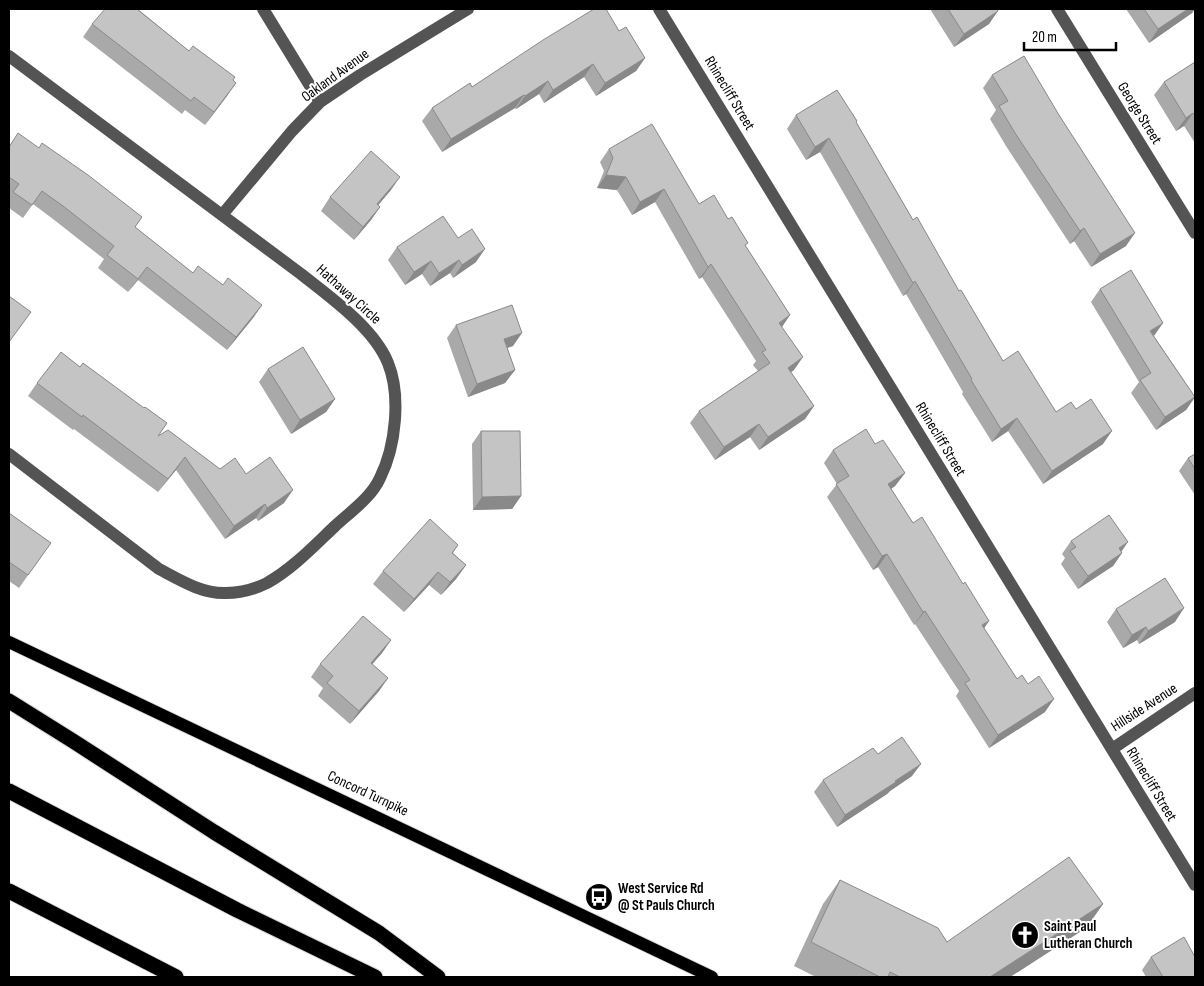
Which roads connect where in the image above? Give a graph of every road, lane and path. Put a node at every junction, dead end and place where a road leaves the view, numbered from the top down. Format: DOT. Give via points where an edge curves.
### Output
graph roads {
  1 [pos="263,9"];
  2 [pos="468,9"];
  3 [pos="659,9"];
  4 [pos="1057,9"];
  5 [pos="9,56"];
  6 [pos="320,102"];
  7 [pos="222,215"];
  8 [pos="1195,233"];
  9 [pos="9,454"];
  10 [pos="9,642"];
  11 [pos="1195,694"];
  12 [pos="9,702"];
  13 [pos="1112,749"];
  14 [pos="9,791"];
  15 [pos="1195,886"];
  16 [pos="9,891"];
  17 [pos="176,977"];
  18 [pos="375,977"];
  19 [pos="438,977"];
  20 [pos="712,977"];
  1 -- 6 [label="street"];
  2 -- 6 [label="street, Oakland Avenue"];
  3 -- 13 [label="street, Rhinecliff Street"];
  4 -- 8 [label="street, George Street"];
  5 -- 7 [label="street, Hathaway Circle"];
  6 -- 7 [label="street, Oakland Avenue"];
  7 -- 9 [label="street, Hathaway Circle" via="330,297 376,341 388,363 393,382 395,422 388,460 369,494 287,570 266,584 226,593 207,591 159,569"];
  10 -- 20 [label="main road, Concord Turnpike"];
  11 -- 13 [label="street, Hillside Avenue"];
  12 -- 19 [label="highway" via="379,933"];
  13 -- 15 [label="street, Rhinecliff Street"];
  14 -- 18 [label="highway" via="237,910"];
  16 -- 17 [label="highway"];
}
